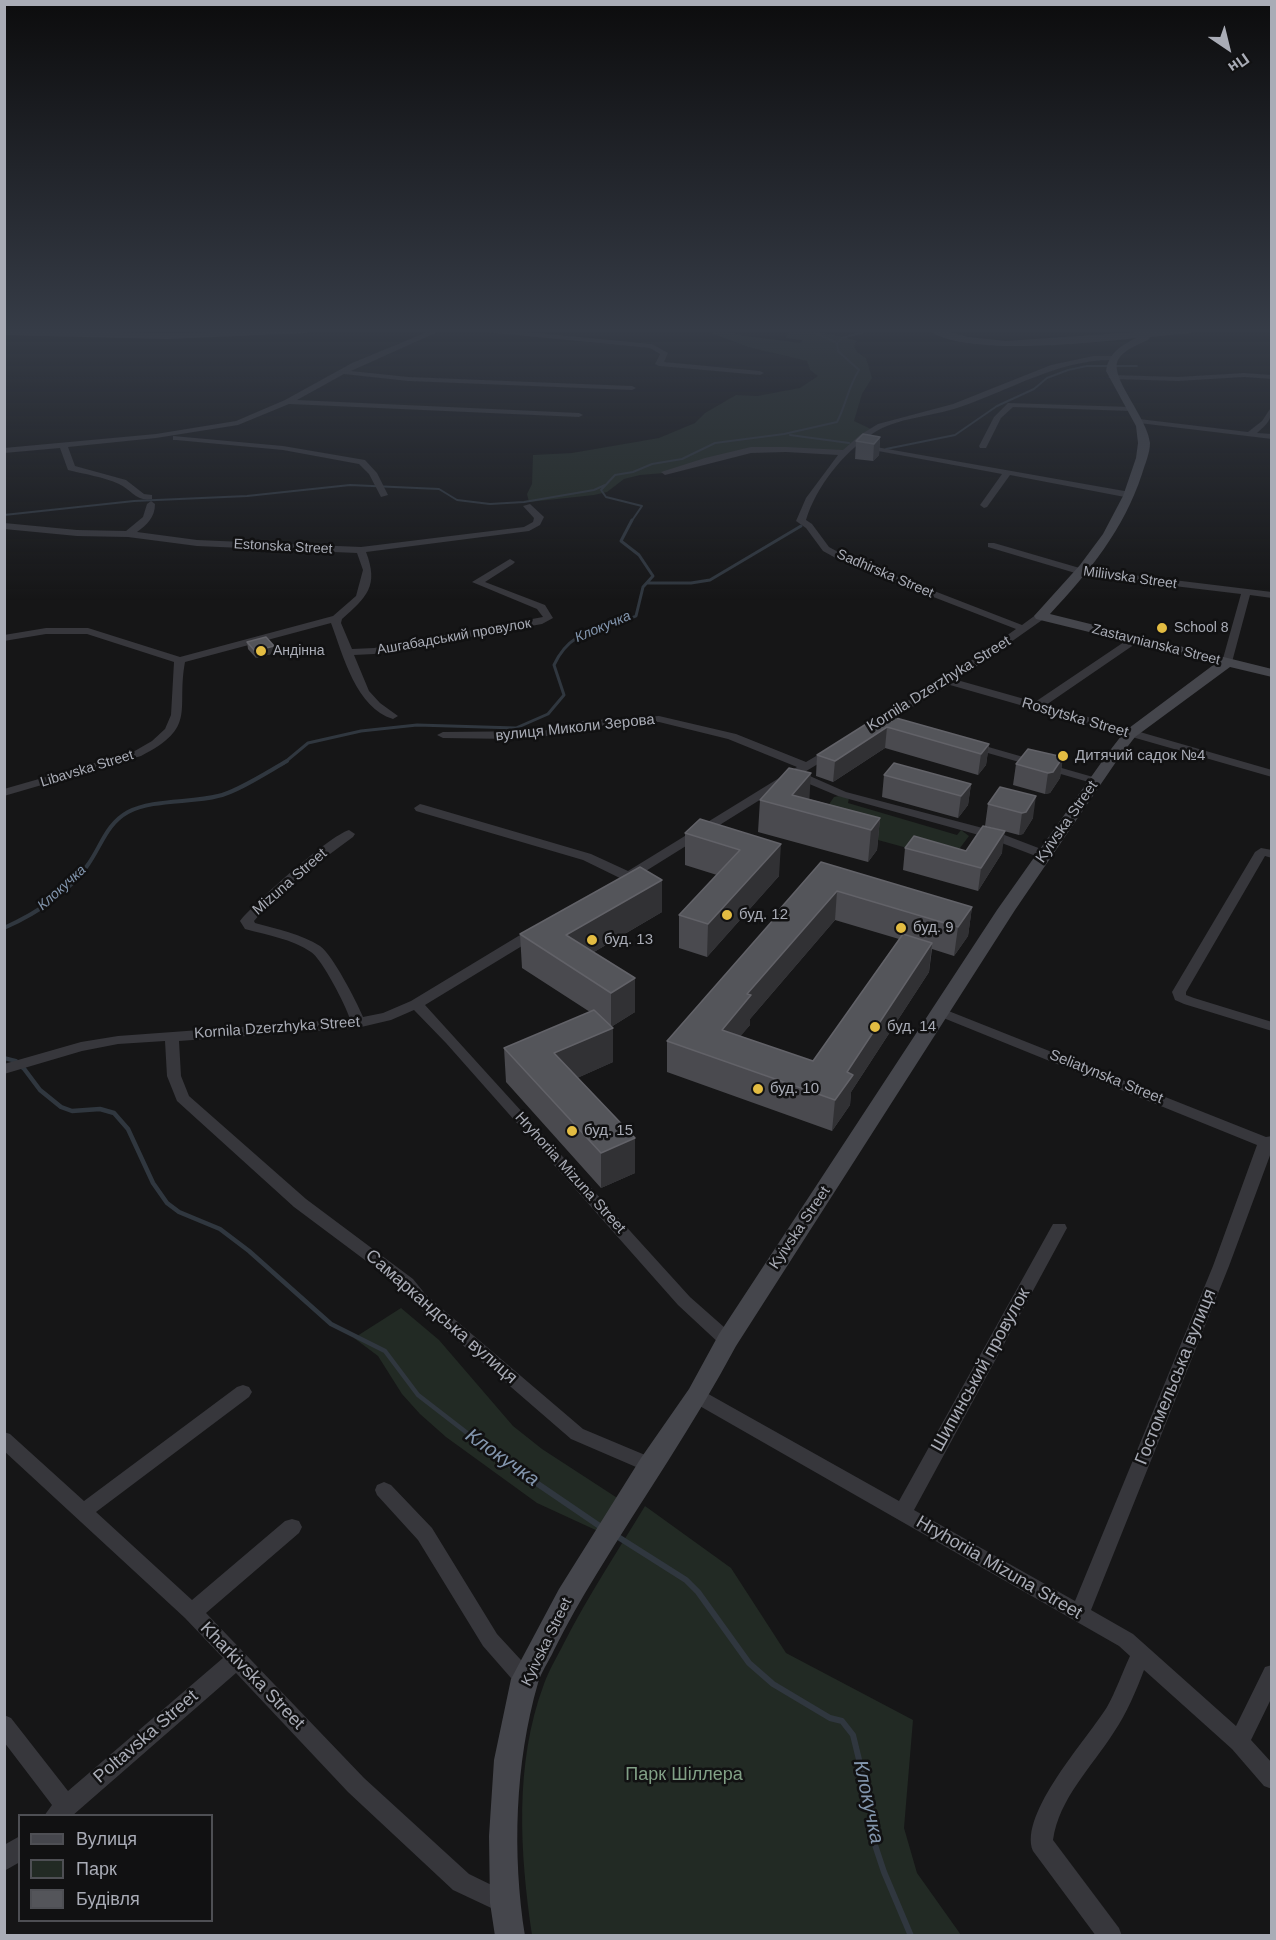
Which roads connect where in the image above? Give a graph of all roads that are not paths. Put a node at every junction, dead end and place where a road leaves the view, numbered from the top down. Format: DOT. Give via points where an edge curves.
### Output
graph roads {
  1 [pos="244,421"];
  2 [pos="905,421"];
  3 [pos="996,421"];
  4 [pos="1139,421"];
  5 [pos="1266,421"];
  6 [pos="1250,434"];
  7 [pos="156,436"];
  8 [pos="1272,437"];
  9 [pos="855,445"];
  10 [pos="63,446"];
  11 [pos="983,446"];
  12 [pos="4,451"];
  13 [pos="845,453"];
  14 [pos="665,472"];
  15 [pos="1008,472"];
  16 [pos="381,488"];
  17 [pos="1130,495"];
  18 [pos="984,505"];
  19 [pos="527,506"];
  20 [pos="4,526"];
  21 [pos="128,534"];
  22 [pos="991,544"];
  23 [pos="362,550"];
  24 [pos="510,562"];
  25 [pos="1082,572"];
  26 [pos="1246,592"];
  27 [pos="1272,595"];
  28 [pos="1041,616"];
  29 [pos="337,618"];
  30 [pos="1024,629"];
  31 [pos="4,638"];
  32 [pos="1134,640"];
  33 [pos="348,652"];
  34 [pos="180,660"];
  35 [pos="1227,662"];
  36 [pos="1272,673"];
  37 [pos="949,681"];
  38 [pos="1036,707"];
  39 [pos="393,717"];
  40 [pos="882,719"];
  41 [pos="904,726"];
  42 [pos="863,731"];
  43 [pos="1130,734"];
  44 [pos="443,735"];
  45 [pos="958,742"];
  46 [pos="844,743"];
  47 [pos="801,771"];
  48 [pos="1272,774"];
  49 [pos="1096,782"];
  50 [pos="4,793"];
  51 [pos="420,808"];
  52 [pos="350,834"];
  53 [pos="1272,854"];
  54 [pos="1045,855"];
  55 [pos="548,925"];
  56 [pos="416,1004"];
  57 [pos="941,1012"];
  58 [pos="357,1024"];
  59 [pos="1272,1028"];
  60 [pos="172,1036"];
  61 [pos="4,1069"];
  62 [pos="1270,1143"];
  63 [pos="1059,1228"];
  64 [pos="727,1340"];
  65 [pos="243,1392"];
  66 [pos="697,1396"];
  67 [pos="4,1439"];
  68 [pos="650,1465"];
  69 [pos="384,1490"];
  70 [pos="84,1511"];
  71 [pos="902,1513"];
  72 [pos="292,1527"];
  73 [pos="192,1612"];
  74 [pos="1080,1614"];
  75 [pos="1141,1653"];
  76 [pos="237,1659"];
  77 [pos="1272,1674"];
  78 [pos="525,1679"];
  79 [pos="4,1725"];
  80 [pos="1239,1742"];
  81 [pos="1272,1779"];
  82 [pos="61,1811"];
  83 [pos="18,1849"];
  84 [pos="4,1860"];
  85 [pos="505,1904"];
  86 [pos="510,1935"];
  87 [pos="1111,1935"];
  1 -- 7 [label="street"];
  2 -- 9 [label="street, Sadhirska Street" via="872,430"];
  3 -- 11 [label="street"];
  4 -- 6 [label="street"];
  4 -- 17 [label="street, Kornila Dzerzhyka Street" via="1144,443"];
  5 -- 6 [label="street"];
  6 -- 8 [label="street"];
  7 -- 10 [label="street"];
  7 -- 16 [label="street" via="284,448 362,462"];
  9 -- 13 [label="street, Sadhirska Street"];
  9 -- 15 [label="street"];
  10 -- 12 [label="street"];
  10 -- 21 [label="street" via="71,468 123,482 150,501 152,511"];
  13 -- 14 [label="street" via="752,450"];
  13 -- 30 [label="street, Sadhirska Street" via="827,473 801,519 826,549"];
  15 -- 17 [label="street"];
  15 -- 18 [label="street"];
  17 -- 25 [label="street, Kornila Dzerzhyka Street" via="1119,520"];
  19 -- 23 [label="street, Estonska Street" via="539,517 537,523 526,529"];
  20 -- 21 [label="street, Estonska Street"];
  21 -- 23 [label="street, Estonska Street" via="197,543"];
  22 -- 25 [label="street, Miliivska Street"];
  23 -- 29 [label="street" via="368,570 361,597"];
  24 -- 33 [label="street, Ашгабадський провулок" via="477,582 541,606 548,618 374,651"];
  25 -- 26 [label="street, Miliivska Street"];
  25 -- 28 [label="street, Kornila Dzerzhyka Street"];
  26 -- 27 [label="street, Miliivska Street"];
  26 -- 35 [label="street"];
  28 -- 30 [label="street, Kornila Dzerzhyka Street"];
  28 -- 32 [label="street, Zastavnianska Street"];
  29 -- 33 [label="street"];
  29 -- 34 [label="street"];
  30 -- 37 [label="street, Kornila Dzerzhyka Street"];
  31 -- 34 [label="street" via="36,632 88,631"];
  32 -- 35 [label="street, Zastavnianska Street"];
  32 -- 38 [label="street"];
  33 -- 39 [label="street" via="364,692"];
  34 -- 50 [label="street, Libavska Street" via="179,709 164,738 137,754"];
  35 -- 36 [label="street, Zastavnianska Street"];
  35 -- 43 [label="street, Kyivska Street"];
  37 -- 38 [label="street, Rostytska Street"];
  37 -- 40 [label="street, Kornila Dzerzhyka Street"];
  38 -- 43 [label="street, Rostytska Street"];
  40 -- 41 [label="street"];
  40 -- 42 [label="street, Kornila Dzerzhyka Street"];
  43 -- 48 [label="street, Rostytska Street"];
  43 -- 49 [label="street, Kyivska Street"];
  44 -- 47 [label="street, вулиця Миколи Зерова" via="543,734 582,724 659,719 732,736"];
  45 -- 49 [label="street"];
  46 -- 47 [label="street"];
  47 -- 51 [label="street" via="624,879 587,857"];
  47 -- 54 [label="street, вулиця Миколи Зерова" via="842,794 990,834"];
  49 -- 54 [label="street, Kyivska Street"];
  52 -- 58 [label="street, Mizuna Street" via="320,855 247,921 250,926 296,939 318,950 349,999"];
  53 -- 59 [label="street" via="1261,852 1179,992 1180,997 1189,1001"];
  54 -- 57 [label="street, Kyivska Street"];
  55 -- 56 [label="street, Kornila Dzerzhyka Street"];
  56 -- 58 [label="street, Kornila Dzerzhyka Street"];
  56 -- 64 [label="street, Hryhoriia Mizuna Street" via="684,1301"];
  57 -- 62 [label="street, Seliatynska Street"];
  57 -- 64 [label="street, Kyivska Street"];
  58 -- 60 [label="street, Kornila Dzerzhyka Street"];
  60 -- 61 [label="street, Kornila Dzerzhyka Street" via="81,1047"];
  60 -- 68 [label="street, Самаркандська вулиця" via="174,1076 182,1098 220,1134 300,1203 407,1283 420,1299 568,1428"];
  62 -- 74 [label="street, Гостомельська вулиця"];
  63 -- 71 [label="street, Шипинський провулок"];
  64 -- 66 [label="street, Kyivska Street"];
  65 -- 70 [label="street"];
  66 -- 68 [label="street, Kyivska Street"];
  66 -- 71 [label="street, Hryhoriia Mizuna Street"];
  67 -- 70 [label="street, Kharkivska Street"];
  68 -- 78 [label="street, Kyivska Street" via="568,1597"];
  69 -- 78 [label="street" via="425,1534 490,1640"];
  70 -- 73 [label="street, Kharkivska Street"];
  71 -- 74 [label="street, Hryhoriia Mizuna Street"];
  72 -- 73 [label="street"];
  73 -- 76 [label="street, Kharkivska Street"];
  74 -- 75 [label="street, Hryhoriia Mizuna Street"];
  75 -- 80 [label="street, Hryhoriia Mizuna Street"];
  75 -- 87 [label="street" via="1115,1712 1051,1807 1041,1831 1041,1843"];
  76 -- 82 [label="street, Poltavska Street"];
  76 -- 85 [label="street, Kharkivska Street" via="356,1785 461,1882"];
  77 -- 80 [label="street"];
  78 -- 85 [label="street, Kyivska Street" via="508,1760"];
  79 -- 82 [label="street"];
  80 -- 81 [label="street, Hryhoriia Mizuna Street"];
  83 -- 84 [label="street"];
  85 -- 86 [label="street, Kyivska Street"];
}
